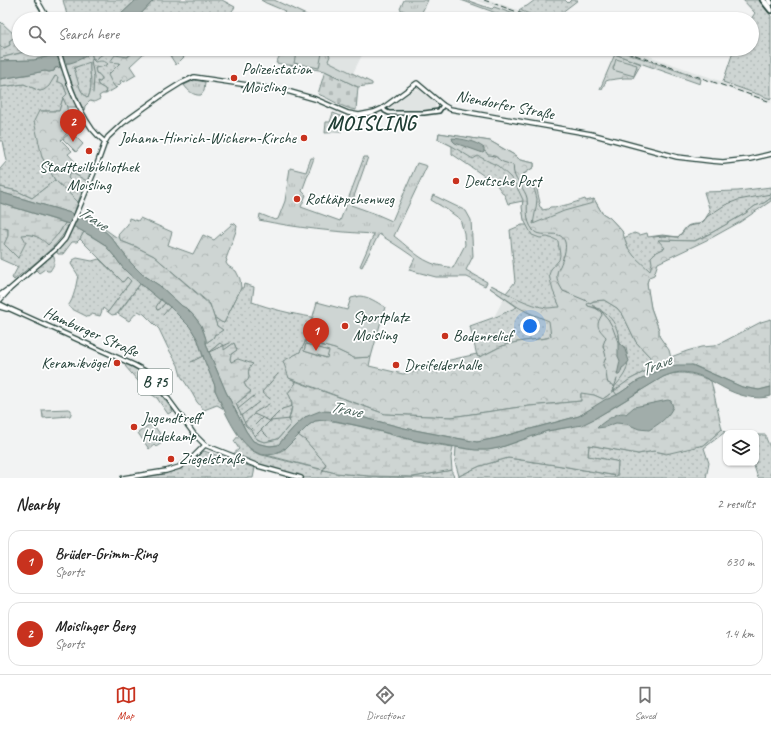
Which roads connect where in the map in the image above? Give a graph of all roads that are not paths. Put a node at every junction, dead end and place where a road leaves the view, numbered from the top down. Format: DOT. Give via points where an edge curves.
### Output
graph roads {
  1 [pos="37,0"];
  2 [pos="764,0"];
  3 [pos="769,0"];
  4 [pos="771,3"];
  5 [pos="771,10"];
  6 [pos="44,12"];
  7 [pos="60,56"];
  8 [pos="443,105"];
  9 [pos="383,108"];
  10 [pos="105,142"];
  11 [pos="771,154"];
  12 [pos="10,289"];
  13 [pos="0,295"];
  14 [pos="0,300"];
  15 [pos="0,304"];
  16 [pos="0,307"];
  17 [pos="10,309"];
  18 [pos="205,445"];
  19 [pos="123,478"];
  20 [pos="301,478"];
  1 -- 6 [label="main road"];
  2 -- 5 [label="highway"];
  3 -- 4 [label="highway"];
  7 -- 10 [label="main road" via="84,115 93,130"];
  8 -- 9 [label="street, Niendorfer Straße" via="439,111 424,113 389,113"];
  8 -- 9 [label="main road" via="417,83"];
  8 -- 11 [label="main road, Niendorfer Straße" via="460,111 591,134 678,157 723,162"];
  9 -- 10 [label="main road" via="367,114 352,114 287,91 194,77 141,110 114,131"];
  10 -- 12 [label="main road" via="65,238"];
  12 -- 13 [label="main road"];
  12 -- 14 [label="main road"];
  15 -- 17 [label="main road, Hamburger Straße / B 75"];
  16 -- 17 [label="main road, B 75"];
  17 -- 18 [label="main road, Hamburger Straße / B 75" via="145,371"];
  18 -- 19 [label="main road" via="179,467"];
  18 -- 20 [label="main road, Hamburger Straße / B 75" via="262,468"];
}
